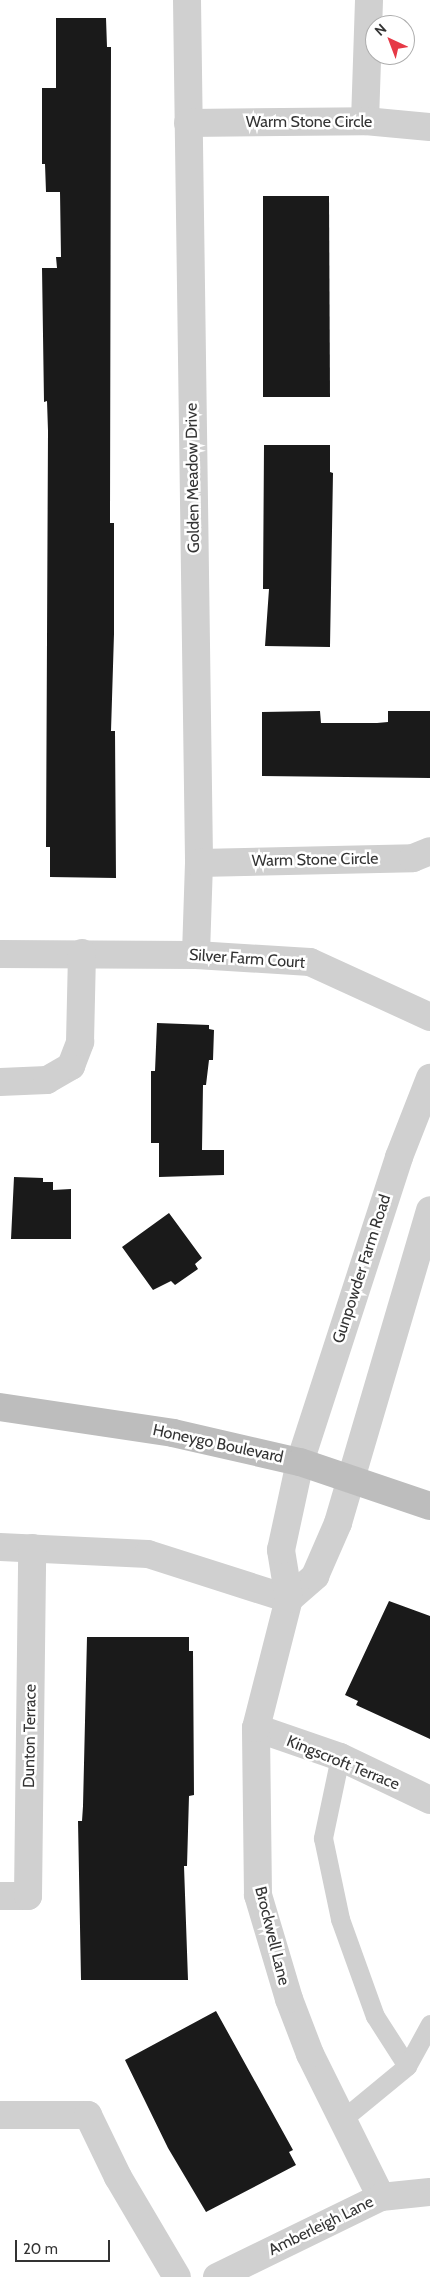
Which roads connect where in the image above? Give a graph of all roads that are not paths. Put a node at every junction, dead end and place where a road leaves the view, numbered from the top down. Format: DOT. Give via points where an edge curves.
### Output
graph roads {
  1 [pos="187,0"];
  2 [pos="369,0"];
  3 [pos="365,121"];
  4 [pos="188,123"];
  5 [pos="430,127"];
  6 [pos="430,851"];
  7 [pos="199,862"];
  8 [pos="82,953"];
  9 [pos="0,954"];
  10 [pos="196,955"];
  11 [pos="430,1016"];
  12 [pos="430,1078"];
  13 [pos="0,1082"];
  14 [pos="430,1210"];
  15 [pos="0,1407"];
  16 [pos="300,1462"];
  17 [pos="352,1478"];
  18 [pos="430,1506"];
  19 [pos="0,1547"];
  20 [pos="32,1548"];
  21 [pos="289,1598"];
  22 [pos="256,1728"];
  23 [pos="340,1757"];
  24 [pos="430,1800"];
  25 [pos="0,1896"];
  26 [pos="430,2024"];
  27 [pos="407,2066"];
  28 [pos="0,2116"];
  29 [pos="344,2118"];
  30 [pos="430,2192"];
  31 [pos="381,2197"];
  32 [pos="177,2277"];
  33 [pos="217,2277"];
  1 -- 4 [label="street, Golden Meadow Drive"];
  2 -- 3 [label="street"];
  3 -- 4 [label="street, Warm Stone Circle"];
  3 -- 5 [label="street, Warm Stone Circle"];
  4 -- 7 [label="street, Golden Meadow Drive"];
  6 -- 7 [label="street, Warm Stone Circle" via="413,858"];
  7 -- 10 [label="street, Golden Meadow Drive"];
  8 -- 9 [label="street, Silver Farm Court"];
  8 -- 10 [label="street, Silver Farm Court"];
  8 -- 13 [label="street" via="80,1042 71,1066 47,1080"];
  10 -- 11 [label="street, Silver Farm Court" via="310,962"];
  12 -- 16 [label="street, Gunpowder Farm Road" via="399,1157"];
  14 -- 17 [label="street"];
  15 -- 16 [label="main road, Honeygo Boulevard" via="173,1433"];
  16 -- 17 [label="main road, Honeygo Boulevard"];
  16 -- 21 [label="street, Brockwell Lane" via="282,1550"];
  17 -- 18 [label="main road, Honeygo Boulevard"];
  17 -- 21 [label="street" via="338,1523 315,1576"];
  19 -- 20 [label="street"];
  20 -- 21 [label="street" via="148,1554"];
  20 -- 25 [label="street, Dunton Terrace" via="28,1896"];
  21 -- 22 [label="street, Brockwell Lane"];
  22 -- 23 [label="street, Kingscroft Terrace"];
  22 -- 29 [label="street, Brockwell Lane" via="258,1895 289,2000 310,2054"];
  23 -- 24 [label="street, Kingscroft Terrace"];
  23 -- 27 [label="lane" via="323,1838 340,1919 375,2016"];
  26 -- 27 [label="lane"];
  27 -- 29 [label="lane"];
  28 -- 32 [label="street" via="88,2115 118,2176"];
  29 -- 31 [label="street, Brockwell Lane"];
  30 -- 31 [label="street, Amberleigh Lane"];
  31 -- 33 [label="street, Amberleigh Lane"];
}
